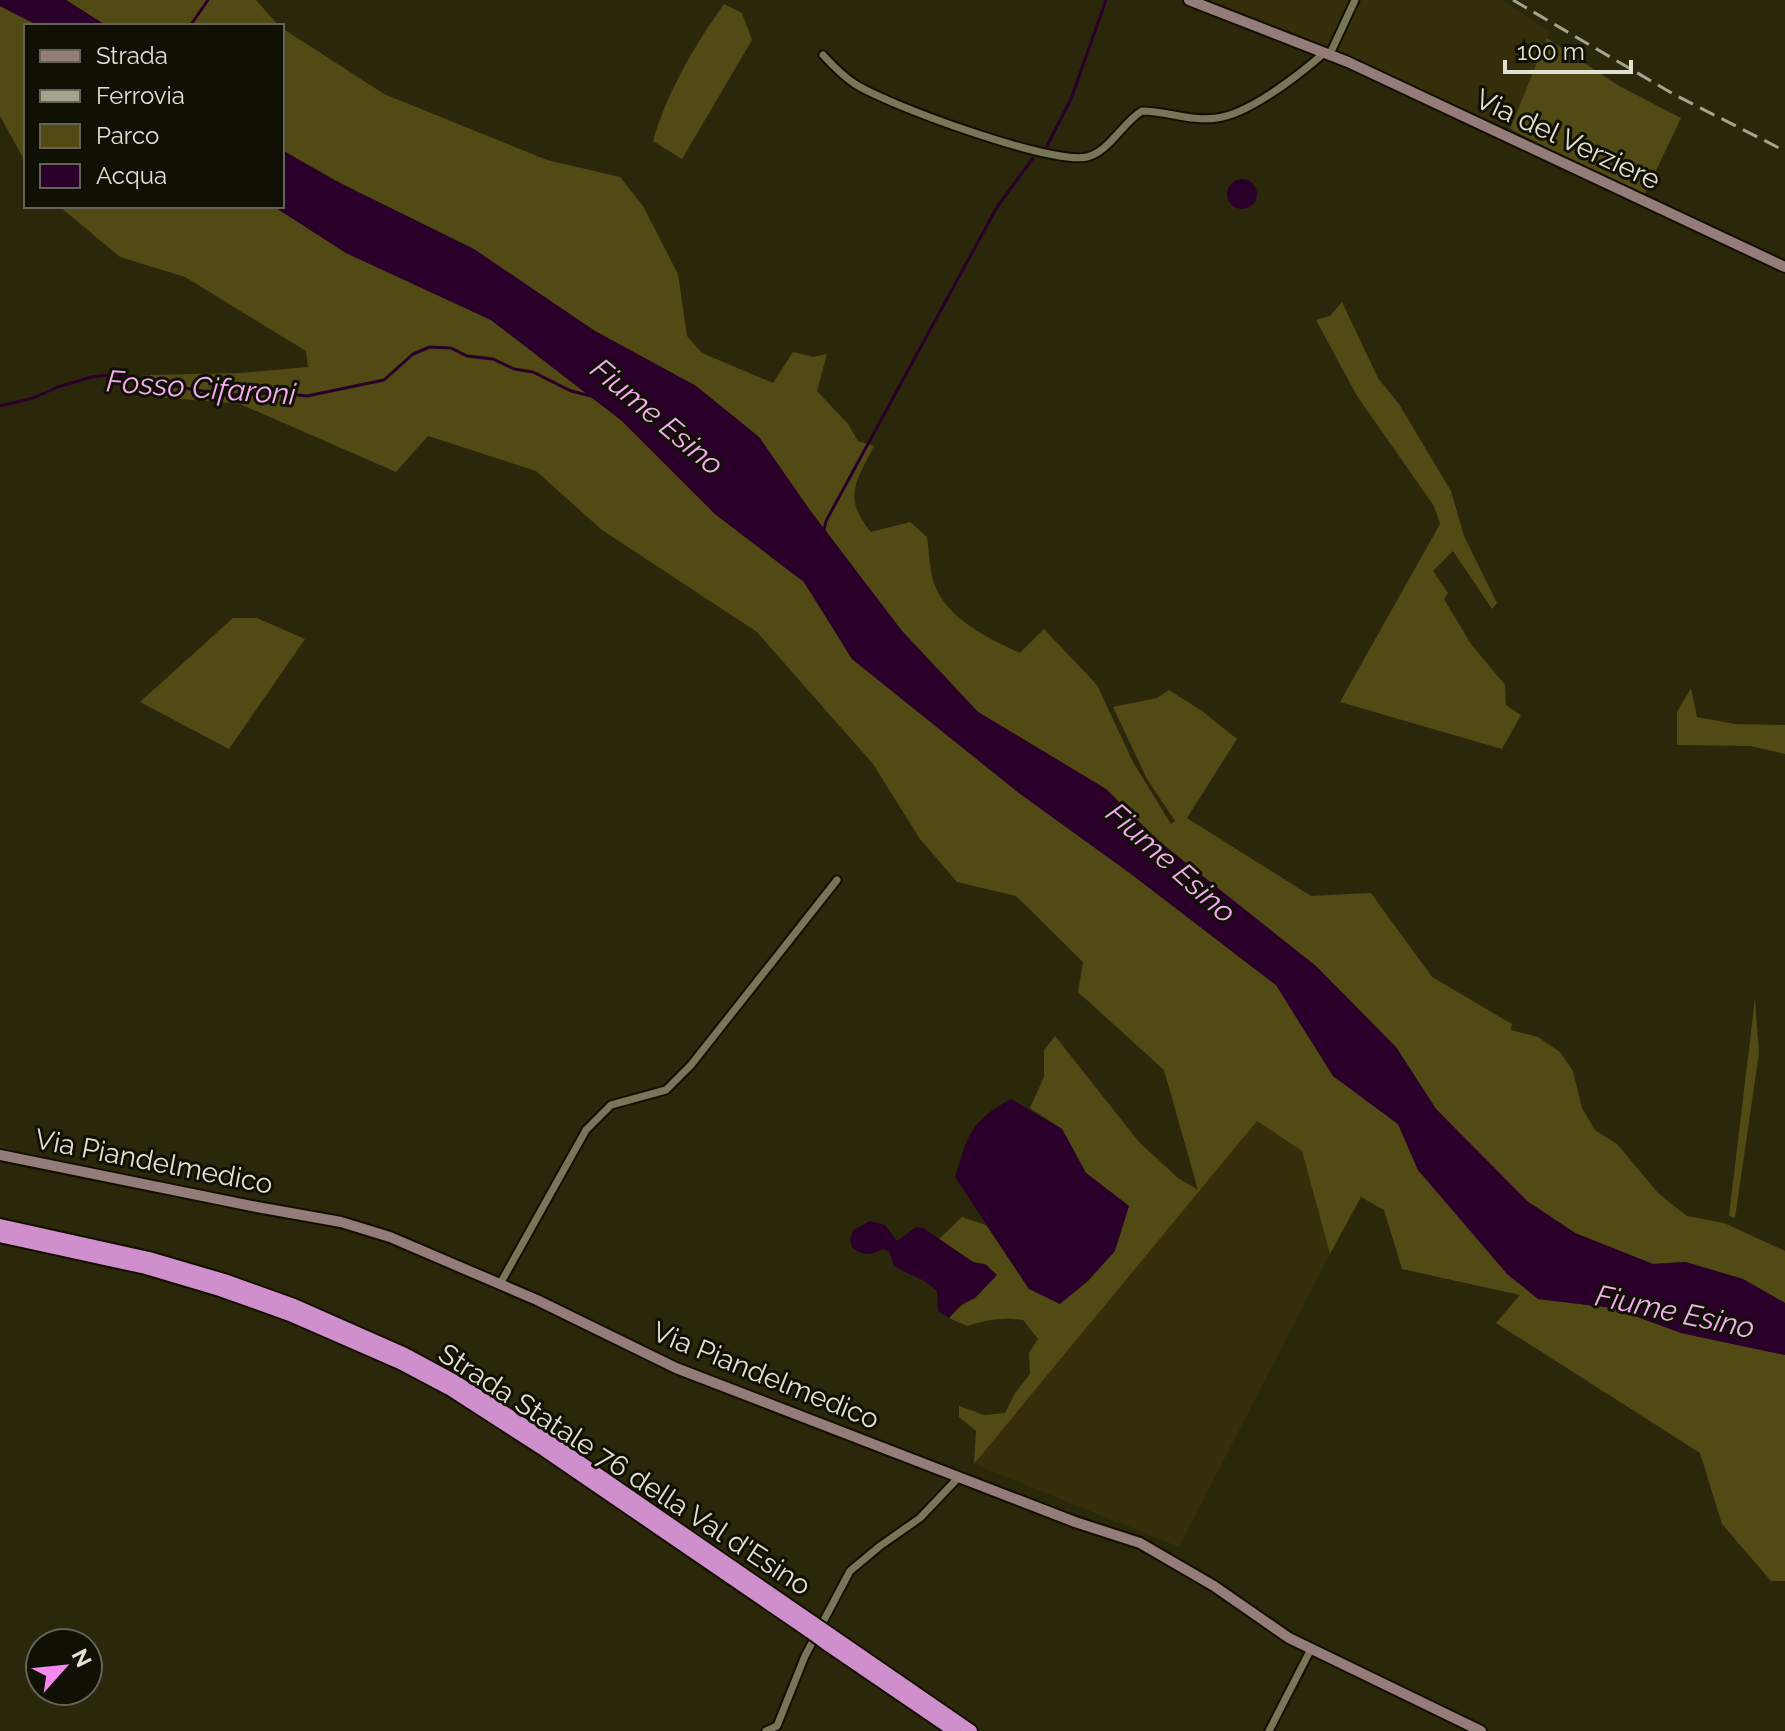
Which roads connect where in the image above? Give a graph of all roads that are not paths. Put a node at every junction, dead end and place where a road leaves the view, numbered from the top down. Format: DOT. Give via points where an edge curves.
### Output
graph roads {
  1 [pos="1189,0"];
  2 [pos="1355,0"];
  3 [pos="823,55"];
  4 [pos="1326,55"];
  5 [pos="1785,267"];
  6 [pos="837,880"];
  7 [pos="0,1155"];
  8 [pos="0,1225"];
  9 [pos="0,1236"];
  10 [pos="500,1284"];
  11 [pos="959,1477"];
  12 [pos="812,1628"];
  13 [pos="828,1638"];
  14 [pos="1311,1649"];
  15 [pos="766,1731"];
  16 [pos="954,1731"];
  17 [pos="971,1731"];
  18 [pos="1269,1731"];
  19 [pos="1481,1731"];
  1 -- 4 [label="main road, Via del Verziere"];
  2 -- 4 [label="street"];
  3 -- 4 [label="street" via="854,84 881,98 1016,146 1087,157 1142,111 1216,119 1233,114"];
  4 -- 5 [label="main road, Via del Verziere"];
  6 -- 10 [label="street" via="666,1090 611,1105 586,1130"];
  7 -- 10 [label="main road, Via Piandelmedico" via="341,1222"];
  8 -- 12 [label="highway, Strada Statale 76 della Val d'Esino" via="224,1280 405,1354 551,1442"];
  9 -- 12 [label="highway, Strada Statale 76 della Val d'Esino" via="220,1290 400,1363 451,1390"];
  10 -- 11 [label="main road, Via Piandelmedico" via="676,1368"];
  11 -- 14 [label="main road, Via Piandelmedico" via="1140,1543"];
  11 -- 15 [label="street" via="920,1518 850,1571 805,1656 777,1726"];
  12 -- 13 [label="highway, Strada Statale 76 della Val d'Esino, bridge"];
  13 -- 16 [label="highway, Strada Statale 76 della Val d'Esino"];
  13 -- 17 [label="highway, Strada Statale 76 della Val d'Esino"];
  14 -- 18 [label="street"];
  14 -- 19 [label="main road, Via Piandelmedico"];
}
